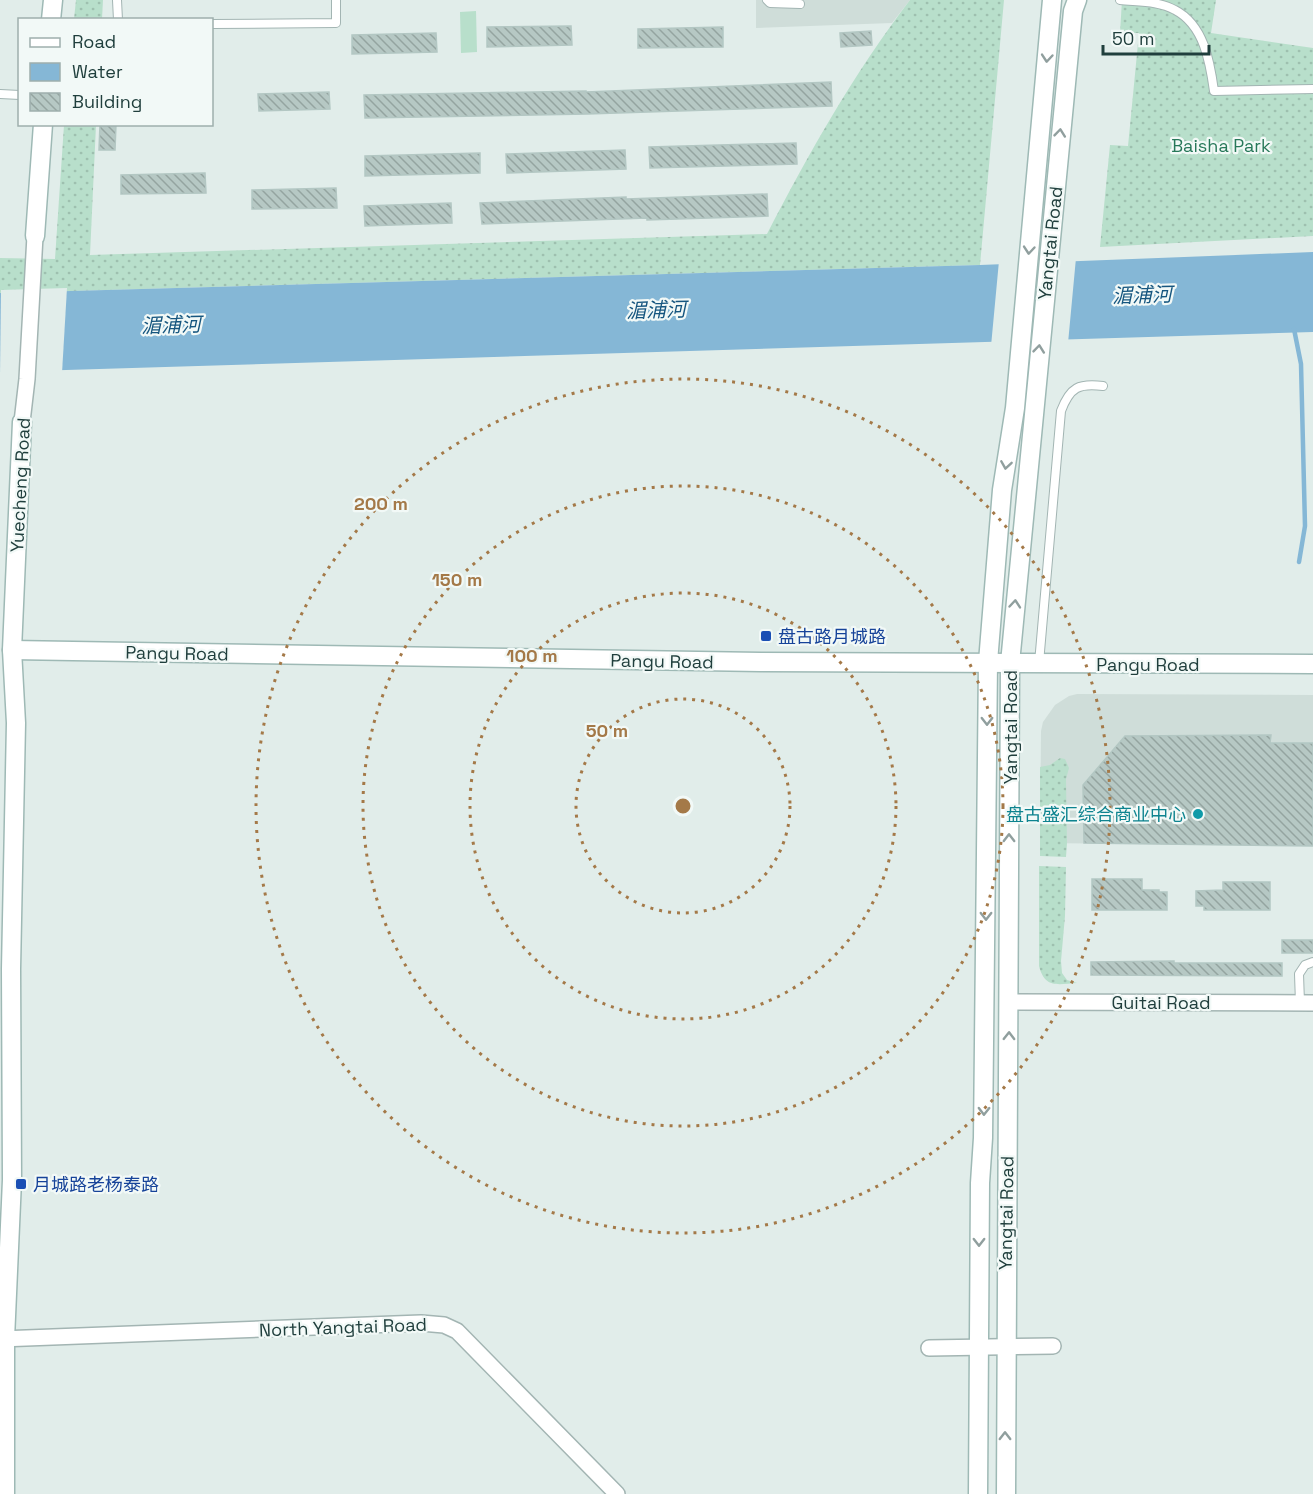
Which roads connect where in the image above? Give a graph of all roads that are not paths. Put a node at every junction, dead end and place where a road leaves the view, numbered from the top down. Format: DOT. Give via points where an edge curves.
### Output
graph roads {
  1 [pos="53,0"];
  2 [pos="117,0"];
  3 [pos="336,0"];
  4 [pos="767,0"];
  5 [pos="1052,0"];
  6 [pos="1077,0"];
  7 [pos="1120,0"];
  8 [pos="800,4"];
  9 [pos="51,18"];
  10 [pos="118,18"];
  11 [pos="213,24"];
  12 [pos="1313,89"];
  13 [pos="0,94"];
  14 [pos="18,95"];
  15 [pos="44,126"];
  16 [pos="35,236"];
  17 [pos="1103,386"];
  18 [pos="22,422"];
  19 [pos="12,650"];
  20 [pos="988,662"];
  21 [pos="1010,663"];
  22 [pos="1038,663"];
  23 [pos="1313,664"];
  24 [pos="1313,962"];
  25 [pos="1009,1002"];
  26 [pos="1307,1003"];
  27 [pos="2,1339"];
  28 [pos="1053,1346"];
  29 [pos="978,1347"];
  30 [pos="1005,1347"];
  31 [pos="929,1348"];
  32 [pos="5,1494"];
  33 [pos="617,1494"];
  34 [pos="978,1494"];
  35 [pos="1006,1494"];
  1 -- 9 [label="main road"];
  2 -- 10 [label="lane"];
  3 -- 11 [label="lane" via="336,23"];
  4 -- 8 [label="lane"];
  5 -- 20 [label="main road, Yangtai Road, one-way"];
  21 -- 6 [label="main road, Yangtai Road, one-way"];
  7 -- 12 [label="lane" via="1159,4 1176,10 1190,23 1204,42 1214,91"];
  13 -- 14 [label="lane"];
  15 -- 16 [label="main road, Yuecheng Road"];
  16 -- 18 [label="street, Yuecheng Road"];
  17 -- 22 [label="lane" via="1085,384 1074,388 1061,411"];
  18 -- 19 [label="main road, Yuecheng Road"];
  19 -- 20 [label="main road, Pangu Road"];
  19 -- 27 [label="main road, Yuecheng Road" via="16,723 12,1180"];
  20 -- 21 [label="main road, Pangu Road"];
  20 -- 29 [label="main road, Yangtai Road, one-way"];
  21 -- 22 [label="main road, Pangu Road"];
  25 -- 21 [label="main road, Yangtai Road, one-way"];
  22 -- 23 [label="main road, Pangu Road"];
  24 -- 26 [label="lane" via="1301,969"];
  25 -- 26 [label="street, Guitai Road"];
  30 -- 25 [label="main road, Yangtai Road, one-way"];
  27 -- 32 [label="main road, Yuecheng Road"];
  27 -- 33 [label="street, North Yangtai Road" via="444,1325 457,1331"];
  28 -- 30 [label="street"];
  29 -- 30 [label="street"];
  29 -- 31 [label="street"];
  29 -- 34 [label="main road, Yangtai Road"];
  35 -- 30 [label="main road, Yangtai Road, one-way"];
}
